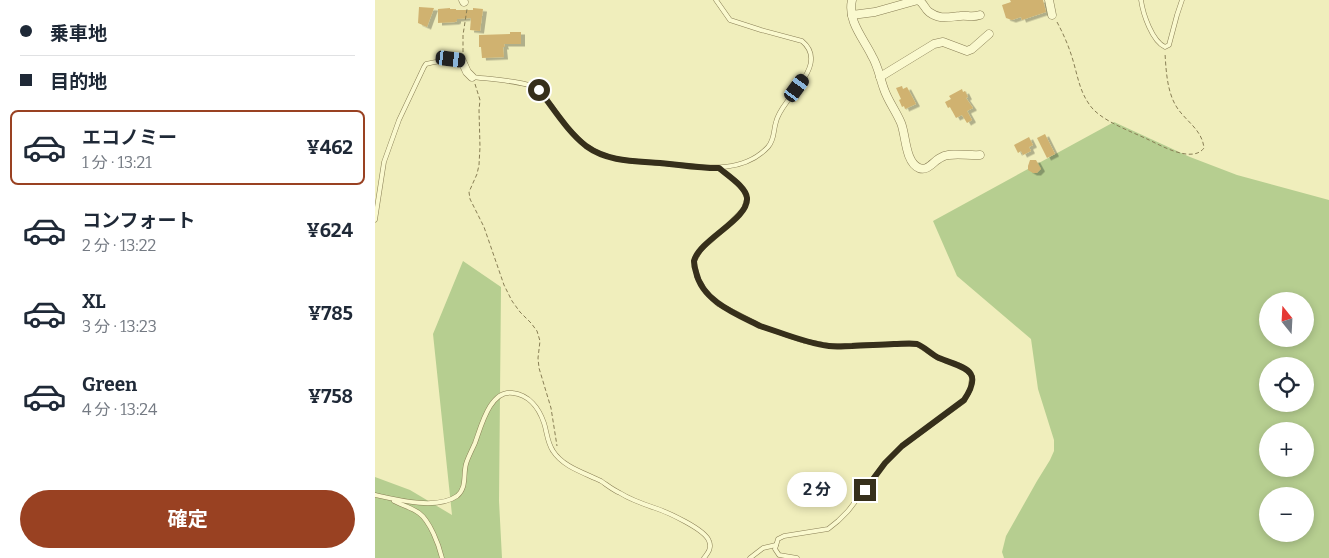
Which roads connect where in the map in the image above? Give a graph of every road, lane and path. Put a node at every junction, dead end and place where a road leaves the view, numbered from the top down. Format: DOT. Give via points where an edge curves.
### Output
graph roads {
  1 [pos="716,0"];
  2 [pos="851,0"];
  3 [pos="1049,0"];
  4 [pos="1141,0"];
  5 [pos="1182,0"];
  6 [pos="464,1"];
  7 [pos="852,15"];
  8 [pos="980,15"];
  9 [pos="1052,15"];
  10 [pos="989,34"];
  11 [pos="1165,48"];
  12 [pos="463,61"];
  13 [pos="472,76"];
  14 [pos="880,77"];
  15 [pos="980,155"];
  16 [pos="719,168"];
  17 [pos="375,220"];
  18 [pos="560,459"];
  19 [pos="375,495"];
  20 [pos="387,498"];
  21 [pos="776,545"];
  22 [pos="443,558"];
  23 [pos="704,558"];
  24 [pos="750,558"];
  25 [pos="797,558"];
  1 -- 16 [label="lane" via="730,20 802,41 812,55 806,76 779,113 769,146 754,159"];
  2 -- 7 [label="street"];
  3 -- 9 [label="street"];
  4 -- 11 [label="lane" via="1155,39"];
  5 -- 11 [label="lane" via="1169,45"];
  6 -- 12 [label="path" via="468,10 463,35"];
  7 -- 8 [label="street" via="918,0 936,16 973,18"];
  7 -- 14 [label="street"];
  9 -- 11 [label="path" via="1064,35 1082,93 1090,106 1105,118 1165,148 1196,153 1204,148 1203,141 1175,105 1170,92"];
  10 -- 14 [label="street" via="967,51 943,42 933,44"];
  12 -- 13 [label="street"];
  12 -- 17 [label="lane" via="442,60 424,67 384,162"];
  13 -- 16 [label="lane" via="528,84 539,90 572,132 600,154 617,160"];
  13 -- 18 [label="path" via="480,100 480,146 479,165 469,192 470,199 484,226 512,301 537,331 539,368 551,408"];
  14 -- 15 [label="street" via="901,123 909,158 918,168 924,169 949,155"];
  16 -- 21 [label="lane" via="737,183 747,198 744,208 701,248 694,261 697,277 718,304 763,327 804,341 831,346 917,344 938,358 959,365 972,376 970,390 964,400 902,446 839,521 828,529 784,536"];
  18 -- 20 [label="lane" via="553,452 544,422 531,401 510,392 494,400 486,413 466,463 460,493 432,503"];
  18 -- 23 [label="lane" via="641,504 694,526 710,542"];
  19 -- 20 [label="lane"];
  20 -- 22 [label="lane" via="423,517"];
  21 -- 24 [label="lane" via="763,548"];
  21 -- 25 [label="lane" via="779,555"];
}
